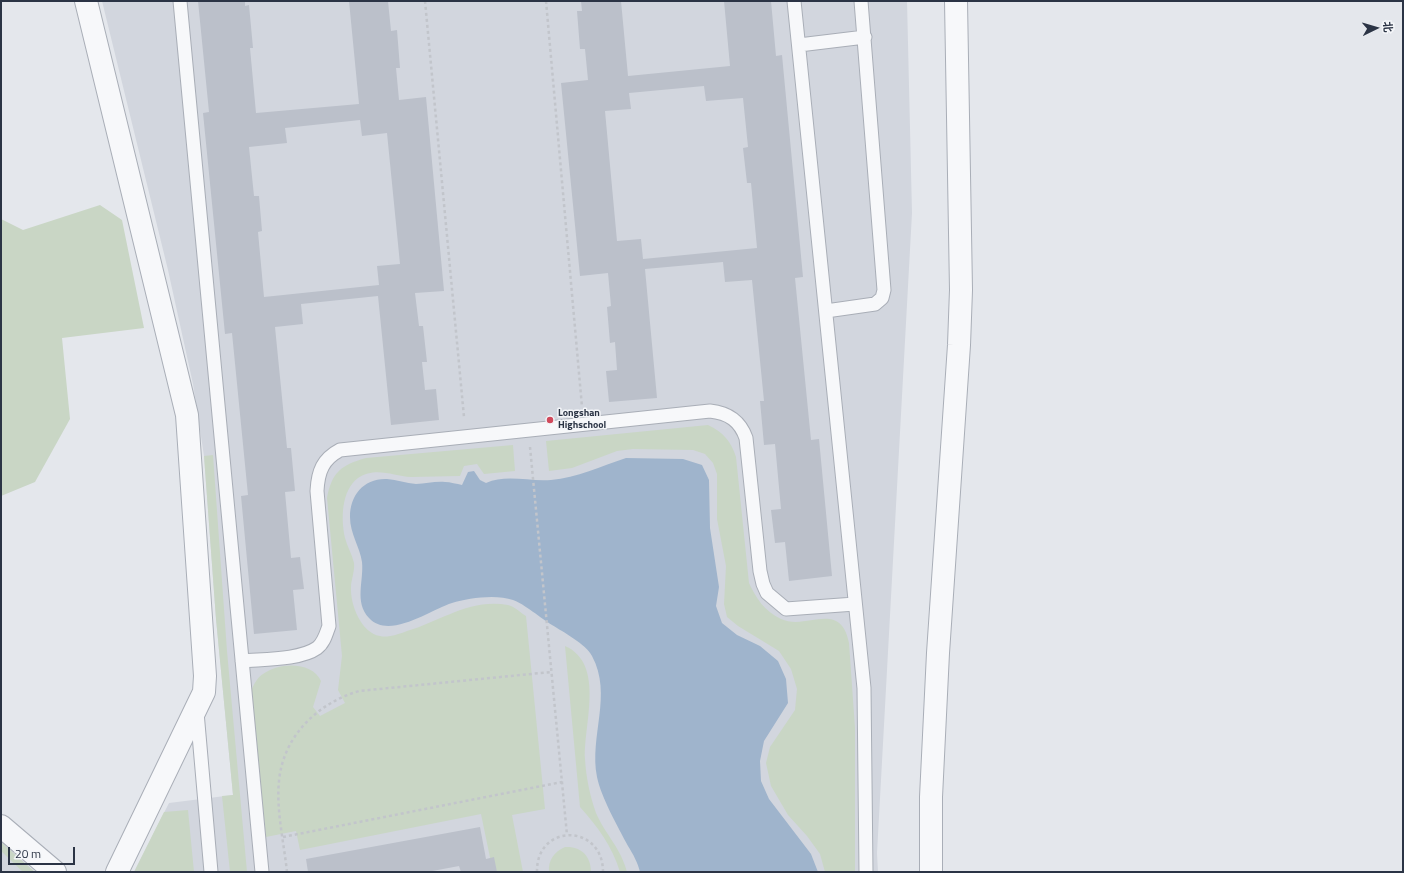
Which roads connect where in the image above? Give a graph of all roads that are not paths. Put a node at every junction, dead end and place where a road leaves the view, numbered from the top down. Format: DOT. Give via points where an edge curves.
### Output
graph roads {
  1 [pos="86,1"];
  2 [pos="180,1"];
  3 [pos="794,1"];
  4 [pos="861,1"];
  5 [pos="956,1"];
  6 [pos="865,37"];
  7 [pos="799,44"];
  8 [pos="826,311"];
  9 [pos="856,604"];
  10 [pos="242,661"];
  11 [pos="196,708"];
  12 [pos="1,826"];
  13 [pos="55,872"];
  14 [pos="117,872"];
  15 [pos="211,872"];
  16 [pos="262,872"];
  17 [pos="866,872"];
  18 [pos="931,872"];
  1 -- 11 [label="street" via="187,415 205,676 204,692"];
  2 -- 10 [label="lane"];
  3 -- 7 [label="lane"];
  4 -- 6 [label="lane"];
  5 -- 18 [label="street" via="961,290 937,675 931,797"];
  6 -- 7 [label="lane"];
  6 -- 8 [label="lane" via="884,290 882,298 875,304"];
  7 -- 8 [label="lane"];
  8 -- 9 [label="lane"];
  9 -- 10 [label="lane" via="786,609 767,593 760,571 746,438 742,427 733,418 710,411 340,450 330,455 318,475 317,491 328,626 325,638 318,648 295,656"];
  9 -- 17 [label="lane" via="864,688"];
  10 -- 16 [label="lane"];
  11 -- 14 [label="street"];
  11 -- 15 [label="lane"];
  12 -- 13 [label="street"];
}
